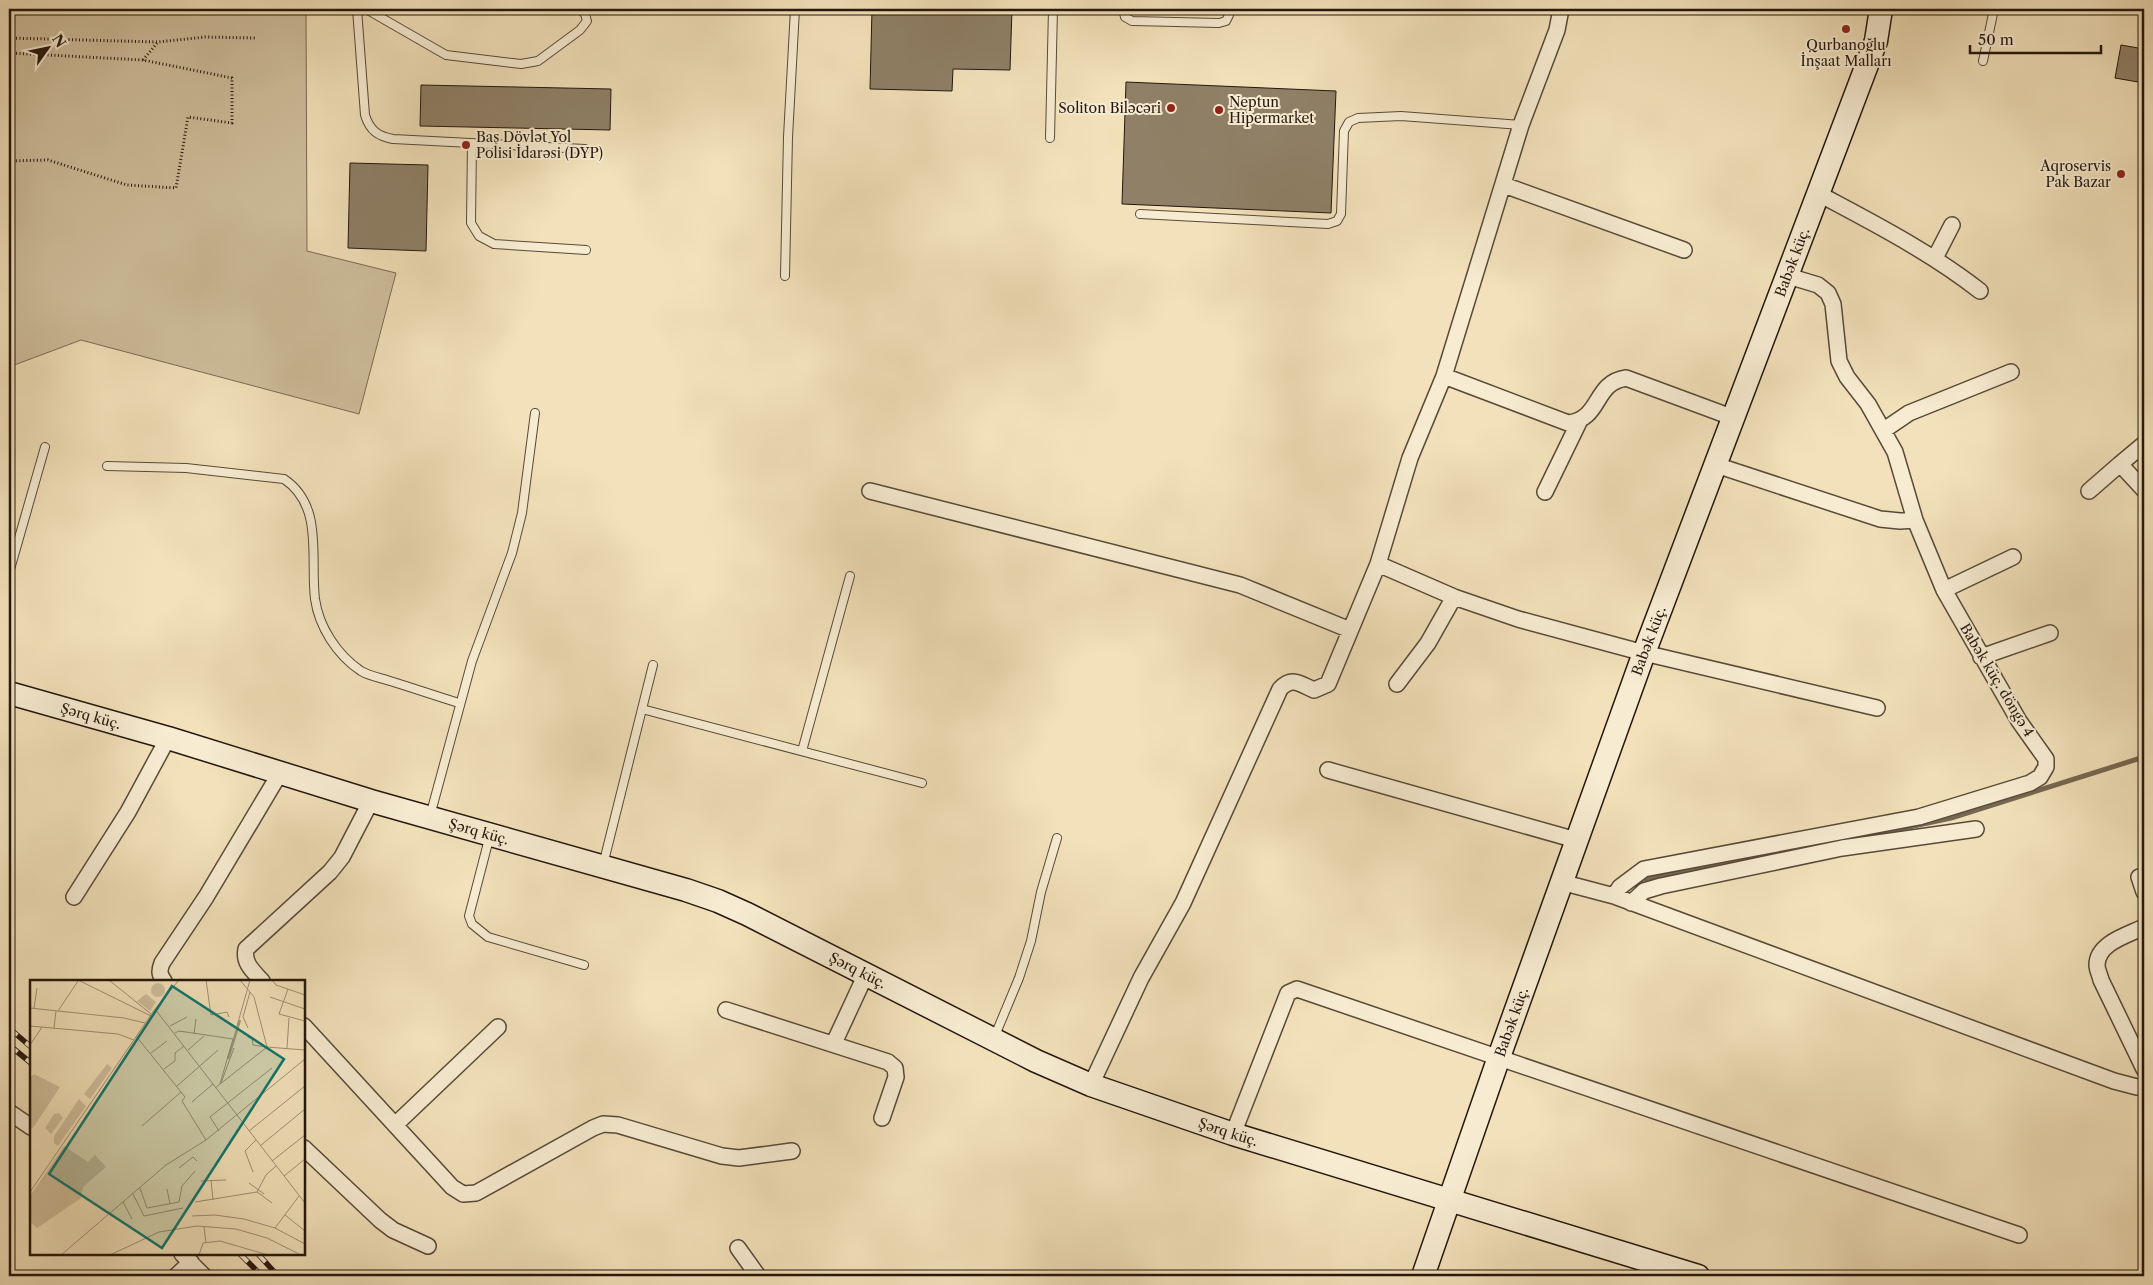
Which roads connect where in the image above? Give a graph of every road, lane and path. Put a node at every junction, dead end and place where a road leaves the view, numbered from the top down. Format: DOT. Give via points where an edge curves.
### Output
graph roads {
  1 [pos="357,9"];
  2 [pos="366,9"];
  3 [pos="580,9"];
  4 [pos="795,9"];
  5 [pos="1053,9"];
  6 [pos="1123,9"];
  7 [pos="1229,9"];
  8 [pos="1561,9"];
  9 [pos="1881,9"];
  10 [pos="1994,9"];
  11 [pos="9,38"];
  12 [pos="255,38"];
  13 [pos="158,42"];
  14 [pos="9,54"];
  15 [pos="143,60"];
  16 [pos="1983,61"];
  17 [pos="1521,125"];
  18 [pos="1050,138"];
  19 [pos="472,143"];
  20 [pos="585,150"];
  21 [pos="9,161"];
  22 [pos="1504,185"];
  23 [pos="1819,194"];
  24 [pos="1140,214"];
  25 [pos="1952,225"];
  26 [pos="586,250"];
  27 [pos="1684,250"];
  28 [pos="1935,258"];
  29 [pos="785,276"];
  30 [pos="1788,276"];
  31 [pos="1980,291"];
  32 [pos="2011,372"];
  33 [pos="1444,376"];
  34 [pos="535,413"];
  35 [pos="1734,418"];
  36 [pos="1579,422"];
  37 [pos="1884,430"];
  38 [pos="2144,444"];
  39 [pos="45,447"];
  40 [pos="2120,464"];
  41 [pos="1716,465"];
  42 [pos="107,466"];
  43 [pos="2144,490"];
  44 [pos="870,491"];
  45 [pos="2089,491"];
  46 [pos="1545,492"];
  47 [pos="1915,520"];
  48 [pos="2013,556"];
  49 [pos="1378,564"];
  50 [pos="9,573"];
  51 [pos="850,576"];
  52 [pos="1944,590"];
  53 [pos="1454,596"];
  54 [pos="1350,630"];
  55 [pos="2050,633"];
  56 [pos="1644,653"];
  57 [pos="1981,658"];
  58 [pos="654,665"];
  59 [pos="1397,684"];
  60 [pos="9,692"];
  61 [pos="459,703"];
  62 [pos="1878,708"];
  63 [pos="642,709"];
  64 [pos="168,738"];
  65 [pos="802,752"];
  66 [pos="1328,770"];
  67 [pos="280,773"];
  68 [pos="922,783"];
  69 [pos="371,801"];
  70 [pos="430,816"];
  71 [pos="1976,828"];
  72 [pos="491,834"];
  73 [pos="1057,838"];
  74 [pos="1576,840"];
  75 [pos="603,865"];
  76 [pos="2139,877"];
  77 [pos="1562,882"];
  78 [pos="2144,892"];
  79 [pos="1614,896"];
  80 [pos="74,897"];
  81 [pos="1631,903"];
  82 [pos="2144,927"];
  83 [pos="584,965"];
  84 [pos="866,974"];
  85 [pos="163,980"];
  86 [pos="261,980"];
  87 [pos="726,1010"];
  88 [pos="305,1027"];
  89 [pos="498,1027"];
  90 [pos="994,1040"];
  91 [pos="834,1043"];
  92 [pos="1499,1057"];
  93 [pos="2144,1069"];
  94 [pos="1091,1085"];
  95 [pos="2144,1087"];
  96 [pos="9,1112"];
  97 [pos="882,1118"];
  98 [pos="395,1125"];
  99 [pos="30,1126"];
  100 [pos="1233,1134"];
  101 [pos="2144,1134"];
  102 [pos="2144,1148"];
  103 [pos="305,1149"];
  104 [pos="792,1151"];
  105 [pos="1450,1200"];
  106 [pos="2019,1235"];
  107 [pos="428,1246"];
  108 [pos="738,1248"];
  109 [pos="187,1258"];
  110 [pos="176,1276"];
  111 [pos="204,1276"];
  112 [pos="758,1276"];
  113 [pos="1423,1276"];
  114 [pos="1698,1276"];
  1 -- 19 [label="lane" via="364,115 374,132 393,140"];
  2 -- 3 [label="lane" via="446,55 521,64 538,61 580,30 587,21"];
  4 -- 29 [label="lane"];
  5 -- 18 [label="lane"];
  6 -- 7 [label="lane" via="1125,17 1132,21 1219,23 1226,21"];
  8 -- 17 [label="street" via="1557,30"];
  9 -- 23 [label="street, Babək küç." via="1876,41"];
  10 -- 16 [label="lane"];
  11 -- 13 [label="path"];
  12 -- 13 [label="path" via="204,37"];
  13 -- 15 [label="path"];
  14 -- 15 [label="path"];
  15 -- 21 [label="path" via="232,78 232,122 188,117 176,188 127,185 48,160"];
  17 -- 22 [label="street"];
  17 -- 24 [label="lane" via="1401,116 1358,118 1349,122 1344,131 1341,214 1337,221 1328,224"];
  19 -- 20 [label="lane"];
  19 -- 26 [label="lane" via="471,223 479,236 494,244"];
  22 -- 27 [label="street"];
  22 -- 33 [label="street"];
  23 -- 28 [label="street"];
  23 -- 30 [label="street, Babək küç."];
  25 -- 28 [label="street"];
  28 -- 31 [label="street"];
  30 -- 35 [label="street, Babək küç."];
  30 -- 37 [label="street, Babək küç. döngə 4" via="1818,285 1828,293 1839,361"];
  32 -- 37 [label="street" via="1909,414"];
  33 -- 36 [label="street" via="1568,423"];
  33 -- 49 [label="street" via="1410,458"];
  34 -- 61 [label="lane" via="522,513 512,553 481,632"];
  35 -- 36 [label="street" via="1626,378 1608,385 1588,415"];
  35 -- 41 [label="street, Babək küç."];
  36 -- 46 [label="street"];
  37 -- 47 [label="street, Babək küç. döngə 4"];
  38 -- 40 [label="street"];
  39 -- 50 [label="lane"];
  40 -- 43 [label="street"];
  40 -- 45 [label="street"];
  41 -- 47 [label="street" via="1880,519"];
  41 -- 56 [label="street, Babək küç."];
  42 -- 61 [label="lane" via="196,469 284,479 304,498 312,519 315,600 325,631 335,647 362,672"];
  44 -- 54 [label="street" via="1240,584"];
  47 -- 52 [label="street, Babək küç. döngə 4"];
  48 -- 52 [label="street"];
  49 -- 53 [label="street"];
  49 -- 54 [label="street"];
  51 -- 65 [label="lane"];
  52 -- 57 [label="street, Babək küç. döngə 4"];
  53 -- 56 [label="street" via="1518,619"];
  53 -- 59 [label="street" via="1428,643"];
  54 -- 94 [label="street" via="1328,684 1314,690 1293,681 1280,689 1194,880 1141,978"];
  55 -- 57 [label="street"];
  56 -- 62 [label="street"];
  56 -- 74 [label="street, Babək küç."];
  57 -- 79 [label="street, Babək küç. döngə 4" via="2019,722 2046,759 2046,768 2040,777 1919,818 1644,869 1620,887"];
  58 -- 63 [label="lane"];
  60 -- 64 [label="street, Şərq küç."];
  61 -- 70 [label="lane"];
  63 -- 65 [label="lane"];
  63 -- 75 [label="lane"];
  64 -- 67 [label="street, Şərq küç."];
  64 -- 80 [label="street" via="128,812"];
  65 -- 68 [label="lane"];
  66 -- 74 [label="street"];
  67 -- 69 [label="street, Şərq küç."];
  67 -- 85 [label="street" via="206,897 162,963 160,975"];
  69 -- 70 [label="street, Şərq küç."];
  69 -- 86 [label="street" via="342,857 330,872 246,949 244,957"];
  70 -- 72 [label="street, Şərq küç."];
  71 -- 81 [label="street" via="1842,848 1661,886 1644,891"];
  72 -- 75 [label="street, Şərq küç."];
  72 -- 83 [label="lane" via="469,916 472,924 488,937"];
  73 -- 90 [label="lane" via="1031,941"];
  74 -- 77 [label="street, Babək küç."];
  75 -- 84 [label="street, Şərq küç." via="718,901"];
  76 -- 78 [label="street"];
  77 -- 79 [label="street"];
  77 -- 92 [label="street, Babək küç."];
  79 -- 81 [label="street"];
  81 -- 95 [label="street" via="2114,1081"];
  82 -- 93 [label="street" via="2106,946 2097,965 2101,980"];
  84 -- 90 [label="street, Şərq küç."];
  84 -- 91 [label="street"];
  87 -- 91 [label="street"];
  88 -- 98 [label="street"];
  89 -- 98 [label="street"];
  90 -- 94 [label="street, Şərq küç."];
  91 -- 97 [label="street" via="888,1062 895,1068 896,1077"];
  92 -- 100 [label="street" via="1297,989 1291,990"];
  92 -- 105 [label="street, Babək küç."];
  92 -- 106 [label="street"];
  94 -- 100 [label="street, Şərq küç."];
  96 -- 99 [label="street"];
  98 -- 104 [label="street" via="462,1194 476,1193 603,1124 618,1125 722,1156 739,1158"];
  100 -- 105 [label="street, Şərq küç."];
  101 -- 102 [label="lane"];
  103 -- 107 [label="street" via="380,1220 393,1230"];
  105 -- 113 [label="street, Babək küç."];
  105 -- 114 [label="street, Şərq küç."];
  108 -- 112 [label="street"];
  109 -- 110 [label="street"];
  109 -- 111 [label="street"];
}
